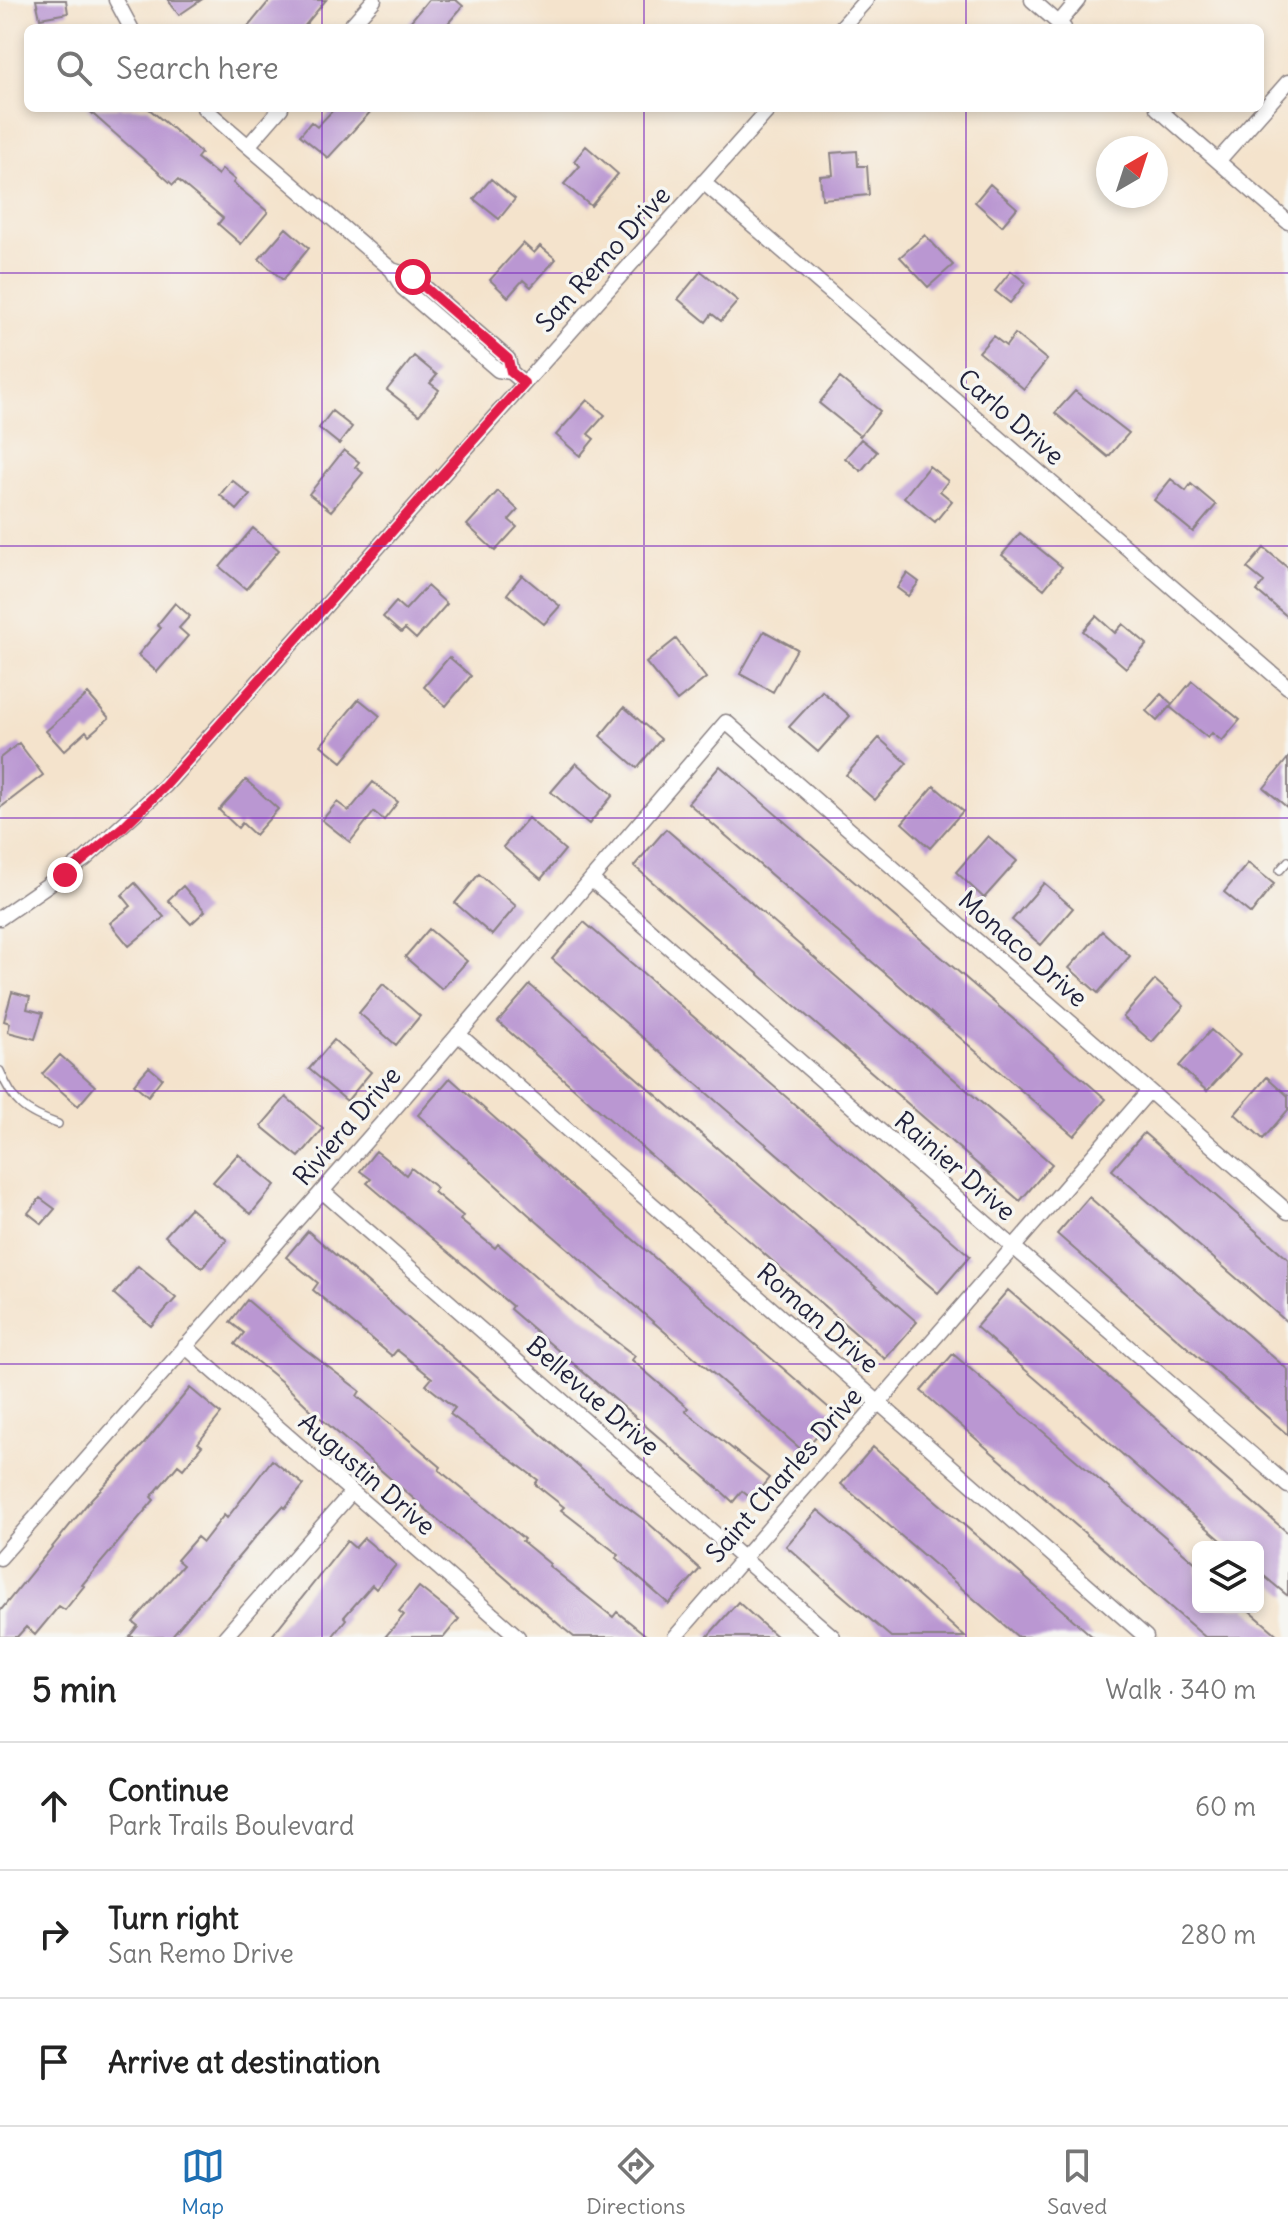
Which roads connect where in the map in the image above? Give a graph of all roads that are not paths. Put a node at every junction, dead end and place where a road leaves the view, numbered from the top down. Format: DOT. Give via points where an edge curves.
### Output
graph roads {
  1 [pos="116,0"];
  2 [pos="374,0"];
  3 [pos="866,0"];
  4 [pos="1032,0"];
  5 [pos="1078,0"];
  6 [pos="129,24"];
  7 [pos="353,24"];
  8 [pos="845,24"];
  9 [pos="1060,24"];
  10 [pos="1063,24"];
  11 [pos="1288,82"];
  12 [pos="1264,109"];
  13 [pos="209,112"];
  14 [pos="278,112"];
  15 [pos="766,112"];
  16 [pos="1162,112"];
  17 [pos="1261,112"];
  18 [pos="248,146"];
  19 [pos="1218,161"];
  20 [pos="703,182"];
  21 [pos="1288,222"];
  22 [pos="524,383"];
  23 [pos="1288,687"];
  24 [pos="726,722"];
  25 [pos="1288,861"];
  26 [pos="1280,870"];
  27 [pos="592,880"];
  28 [pos="0,918"];
  29 [pos="458,1034"];
  30 [pos="0,1071"];
  31 [pos="1149,1091"];
  32 [pos="58,1124"];
  33 [pos="322,1191"];
  34 [pos="1288,1212"];
  35 [pos="1013,1248"];
  36 [pos="185,1346"];
  37 [pos="879,1403"];
  38 [pos="1288,1486"];
  39 [pos="352,1492"];
  40 [pos="0,1558"];
  41 [pos="743,1559"];
  42 [pos="509,1634"];
  43 [pos="225,1637"];
  44 [pos="675,1637"];
  45 [pos="833,1637"];
  46 [pos="1146,1637"];
  1 -- 6 [label="street"];
  2 -- 7 [label="street"];
  3 -- 8 [label="street"];
  4 -- 9 [label="street"];
  5 -- 10 [label="street"];
  11 -- 12 [label="street"];
  13 -- 18 [label="street"];
  14 -- 18 [label="street"];
  15 -- 20 [label="street, San Remo Drive"];
  16 -- 19 [label="street"];
  17 -- 19 [label="street"];
  18 -- 22 [label="street" via="498,370 511,372"];
  19 -- 21 [label="street"];
  20 -- 22 [label="street, San Remo Drive"];
  20 -- 23 [label="street, Carlo Drive"];
  22 -- 28 [label="street, San Remo Drive" via="155,797 65,875"];
  24 -- 27 [label="street, Riviera Drive"];
  24 -- 31 [label="street, Monaco Drive"];
  25 -- 26 [label="lane"];
  27 -- 29 [label="street, Riviera Drive"];
  27 -- 35 [label="street, Rainier Drive"];
  29 -- 33 [label="street, Riviera Drive"];
  29 -- 37 [label="street, Roman Drive"];
  30 -- 32 [label="lane" via="12,1098 33,1116"];
  31 -- 34 [label="street, Monaco Drive"];
  31 -- 35 [label="street, Saint Charles Drive"];
  33 -- 36 [label="street, Riviera Drive"];
  33 -- 41 [label="street, Bellevue Drive"];
  35 -- 37 [label="street, Saint Charles Drive"];
  35 -- 38 [label="street, Rainier Drive"];
  36 -- 39 [label="street, Augustin Drive"];
  36 -- 40 [label="street, Riviera Drive"];
  37 -- 41 [label="street, Saint Charles Drive"];
  37 -- 46 [label="street, Roman Drive"];
  39 -- 42 [label="street, Augustin Drive"];
  39 -- 43 [label="street"];
  41 -- 44 [label="street, Saint Charles Drive"];
  41 -- 45 [label="street, Bellevue Drive"];
}
